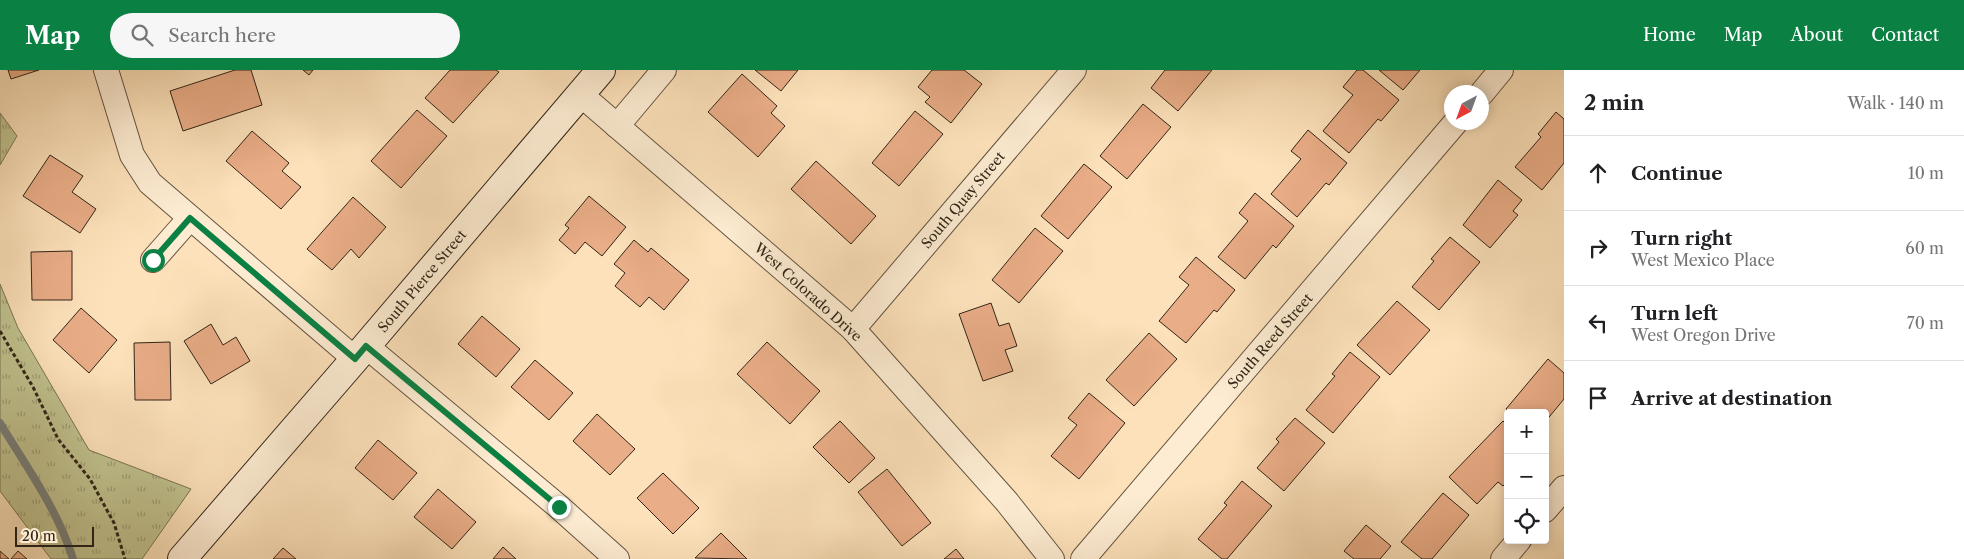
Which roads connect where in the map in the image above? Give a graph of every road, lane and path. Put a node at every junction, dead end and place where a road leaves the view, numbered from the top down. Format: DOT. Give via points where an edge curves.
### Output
graph roads {
  1 [pos="106,70"];
  2 [pos="601,70"];
  3 [pos="664,70"];
  4 [pos="1074,70"];
  5 [pos="1501,70"];
  6 [pos="1489,85"];
  7 [pos="580,94"];
  8 [pos="617,126"];
  9 [pos="1449,130"];
  10 [pos="190,218"];
  11 [pos="153,260"];
  12 [pos="853,329"];
  13 [pos="0,331"];
  14 [pos="361,353"];
  15 [pos="1564,488"];
  16 [pos="1549,505"];
  17 [pos="1516,544"];
  18 [pos="125,559"];
  19 [pos="182,559"];
  20 [pos="617,559"];
  21 [pos="1052,559"];
  22 [pos="1083,559"];
  23 [pos="1503,559"];
  1 -- 10 [label="street" via="132,155 150,184"];
  2 -- 7 [label="street, South Pierce Street"];
  3 -- 8 [label="street"];
  4 -- 12 [label="street, South Quay Street"];
  5 -- 6 [label="street"];
  7 -- 8 [label="street, West Colorado Drive"];
  7 -- 14 [label="street, South Pierce Street"];
  8 -- 12 [label="street, West Colorado Drive"];
  9 -- 22 [label="street, South Reed Street"];
  10 -- 11 [label="street"];
  10 -- 14 [label="street"];
  12 -- 21 [label="street, West Colorado Drive" via="1007,502"];
  13 -- 18 [label="path" via="33,387 58,439 90,479 114,523"];
  14 -- 19 [label="street, South Pierce Street"];
  14 -- 20 [label="street" via="559,507"];
  15 -- 16 [label="street"];
  17 -- 23 [label="street"];
}
